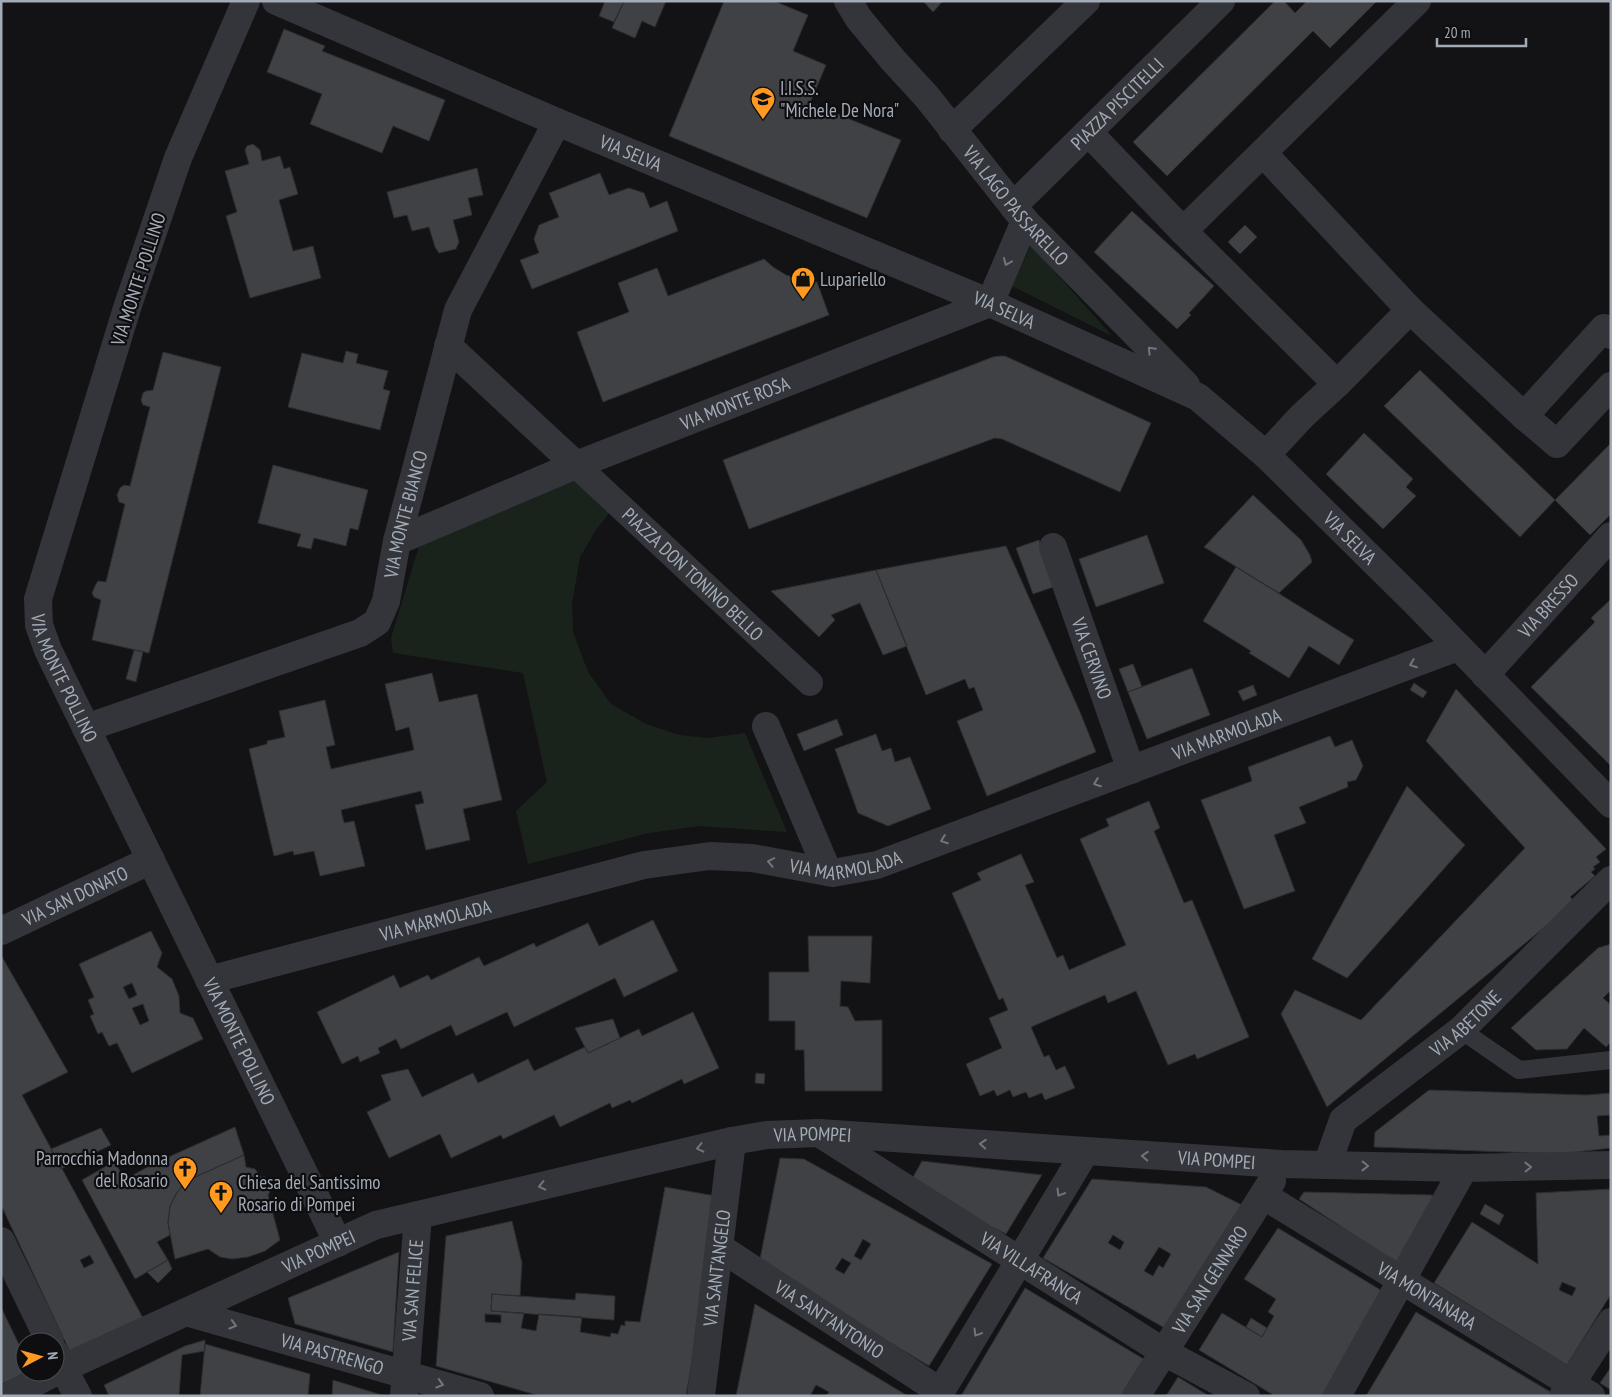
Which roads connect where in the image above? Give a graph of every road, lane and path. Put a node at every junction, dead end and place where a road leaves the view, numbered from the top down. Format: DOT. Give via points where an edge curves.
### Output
graph roads {
  1 [pos="246,1"];
  2 [pos="276,1"];
  3 [pos="848,1"];
  4 [pos="1086,1"];
  5 [pos="1221,1"];
  6 [pos="1417,1"];
  7 [pos="557,122"];
  8 [pos="952,130"];
  9 [pos="1088,132"];
  10 [pos="1263,152"];
  11 [pos="1019,213"];
  12 [pos="1183,231"];
  13 [pos="990,303"];
  14 [pos="1410,310"];
  15 [pos="1611,335"];
  16 [pos="448,346"];
  17 [pos="1338,384"];
  18 [pos="1611,386"];
  19 [pos="1198,397"];
  20 [pos="1524,416"];
  21 [pos="1266,455"];
  22 [pos="576,465"];
  23 [pos="1611,536"];
  24 [pos="398,541"];
  25 [pos="1053,546"];
  26 [pos="1458,647"];
  27 [pos="1485,675"];
  28 [pos="810,683"];
  29 [pos="766,726"];
  30 [pos="86,728"];
  31 [pos="1132,770"];
  32 [pos="1611,804"];
  33 [pos="151,860"];
  34 [pos="828,872"];
  35 [pos="1611,880"];
  36 [pos="1,931"];
  37 [pos="209,980"];
  38 [pos="1461,1030"];
  39 [pos="1611,1060"];
  40 [pos="819,1133"];
  41 [pos="732,1141"];
  42 [pos="1086,1152"];
  43 [pos="1281,1164"];
  44 [pos="1328,1165"];
  45 [pos="1611,1165"];
  46 [pos="1464,1168"];
  47 [pos="1264,1196"];
  48 [pos="418,1215"];
  49 [pos="1,1242"];
  50 [pos="338,1243"];
  51 [pos="719,1247"];
  52 [pos="1020,1262"];
  53 [pos="1402,1280"];
  54 [pos="186,1312"];
  55 [pos="1611,1322"];
  56 [pos="45,1332"];
  57 [pos="1164,1352"];
  58 [pos="65,1363"];
  59 [pos="65,1377"];
  60 [pos="31,1382"];
  61 [pos="405,1385"];
  62 [pos="1575,1392"];
  63 [pos="940,1394"];
  64 [pos="9,1396"];
  65 [pos="78,1396"];
  66 [pos="480,1396"];
  67 [pos="701,1396"];
  68 [pos="1136,1396"];
  69 [pos="1246,1396"];
  70 [pos="1337,1396"];
  1 -- 30 [label="street, VIA MONTE POLLINO" via="178,158 127,308 38,599 38,625"];
  2 -- 7 [label="street, VIA SELVA"];
  3 -- 8 [label="street, VIA LAGO PASSARELLO" via="859,19"];
  4 -- 8 [label="street"];
  5 -- 9 [label="street, PIAZZA PISCITELLI"];
  6 -- 10 [label="street"];
  7 -- 13 [label="street, VIA SELVA"];
  7 -- 16 [label="street, VIA MONTE BIANCO" via="458,310"];
  8 -- 11 [label="street, VIA LAGO PASSARELLO"];
  9 -- 11 [label="street, PIAZZA PISCITELLI"];
  9 -- 12 [label="street"];
  10 -- 12 [label="street"];
  10 -- 14 [label="street"];
  11 -- 13 [label="street, one-way"];
  19 -- 11 [label="street, VIA LAGO PASSARELLO, one-way"];
  12 -- 17 [label="street"];
  13 -- 19 [label="street, VIA SELVA"];
  13 -- 22 [label="street, VIA MONTE ROSA"];
  14 -- 17 [label="street"];
  14 -- 20 [label="street"];
  15 -- 20 [label="street" via="1604,328"];
  16 -- 22 [label="street"];
  16 -- 24 [label="street, VIA MONTE BIANCO"];
  17 -- 21 [label="street"];
  18 -- 20 [label="street" via="1557,444"];
  19 -- 21 [label="street, VIA SELVA"];
  21 -- 26 [label="street, VIA SELVA"];
  22 -- 24 [label="street, VIA MONTE ROSA"];
  22 -- 28 [label="street, PIAZZA DON TONINO BELLO"];
  23 -- 27 [label="street, VIA BRESSO"];
  24 -- 30 [label="street, VIA MONTE BIANCO" via="386,601 377,622 360,633"];
  25 -- 31 [label="street, VIA CERVINO"];
  26 -- 27 [label="street, VIA SELVA"];
  26 -- 31 [label="street, VIA MARMOLADA, one-way"];
  27 -- 32 [label="street, VIA SELVA"];
  29 -- 34 [label="street"];
  30 -- 33 [label="street, VIA MONTE POLLINO"];
  31 -- 34 [label="street, VIA MARMOLADA, one-way" via="877,865"];
  33 -- 36 [label="street, VIA SAN DONATO"];
  33 -- 37 [label="street, VIA MONTE POLLINO"];
  34 -- 37 [label="street, VIA MARMOLADA, one-way" via="752,858 710,856 644,865"];
  35 -- 38 [label="street, VIA ABETONE"];
  37 -- 50 [label="street, VIA MONTE POLLINO"];
  38 -- 39 [label="lane" via="1519,1070"];
  38 -- 44 [label="street, VIA ABETONE" via="1343,1120"];
  40 -- 41 [label="street, VIA POMPEI" via="767,1135"];
  42 -- 40 [label="street, VIA POMPEI, one-way"];
  40 -- 52 [label="street, VIA VILLAFRANCA"];
  41 -- 48 [label="street, VIA POMPEI, one-way"];
  41 -- 51 [label="street, VIA SANT'ANGELO"];
  43 -- 42 [label="street, VIA POMPEI, one-way"];
  42 -- 52 [label="street, one-way"];
  43 -- 44 [label="street, VIA POMPEI"];
  43 -- 47 [label="street, VIA SAN GENNARO"];
  44 -- 46 [label="street, VIA POMPEI, one-way"];
  46 -- 45 [label="street, VIA POMPEI, one-way"];
  46 -- 53 [label="street"];
  47 -- 53 [label="street, VIA MONTANARA"];
  47 -- 57 [label="street, VIA SAN GENNARO"];
  48 -- 50 [label="street, VIA POMPEI" via="376,1225"];
  48 -- 61 [label="street, VIA SAN FELICE"];
  49 -- 56 [label="street"];
  50 -- 54 [label="street, VIA POMPEI"];
  51 -- 63 [label="street, VIA SANT'ANTONIO"];
  51 -- 67 [label="street, VIA SANT'ANGELO"];
  52 -- 57 [label="street, VIA VILLAFRANCA"];
  52 -- 63 [label="street, one-way"];
  53 -- 62 [label="street, VIA MONTANARA"];
  53 -- 70 [label="street"];
  54 -- 58 [label="street, VIA POMPEI"];
  54 -- 61 [label="street, VIA PASTRENGO, one-way"];
  55 -- 62 [label="street"];
  57 -- 68 [label="street, VIA SAN GENNARO"];
  57 -- 69 [label="street, VIA VILLAFRANCA"];
  59 -- 65 [label="street"];
  60 -- 64 [label="street, VIA POMPEI"];
  61 -- 66 [label="street, VIA PASTRENGO, one-way"];
}
